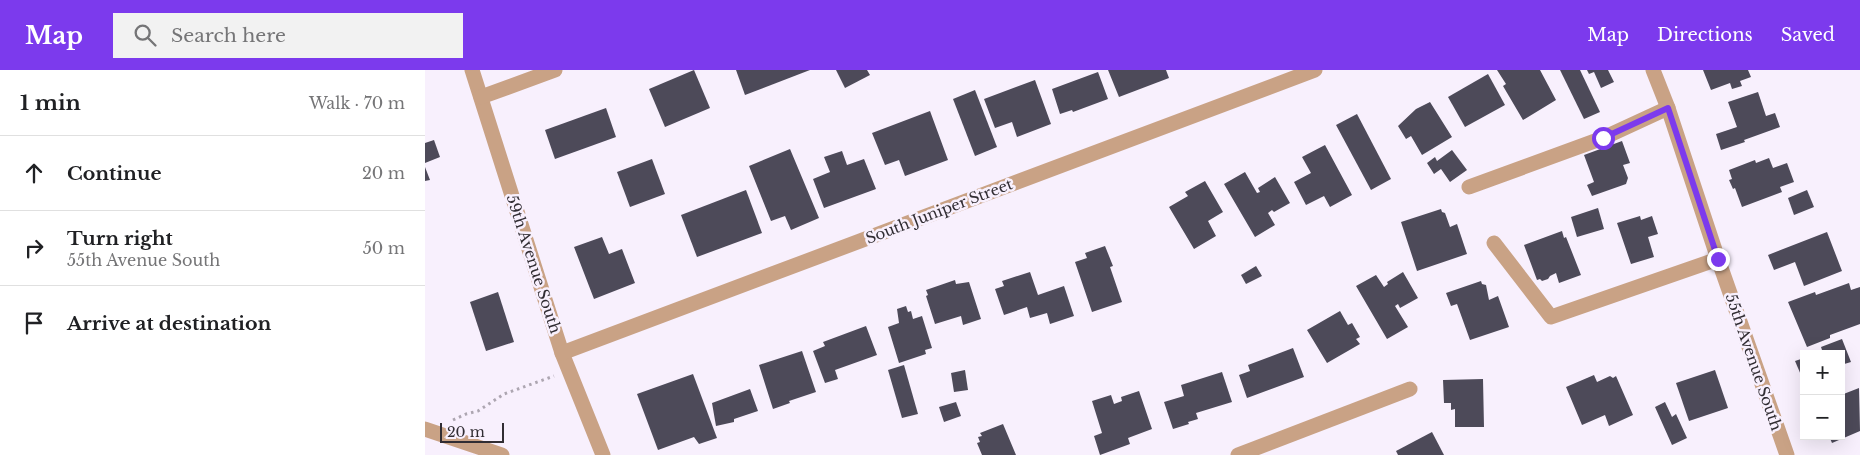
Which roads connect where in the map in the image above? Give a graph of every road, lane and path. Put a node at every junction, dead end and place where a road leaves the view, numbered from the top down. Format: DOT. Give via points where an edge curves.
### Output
graph roads {
  1 [pos="471,70"];
  2 [pos="555,70"];
  3 [pos="1315,70"];
  4 [pos="1653,70"];
  5 [pos="481,97"];
  6 [pos="1668,108"];
  7 [pos="1469,187"];
  8 [pos="1493,244"];
  9 [pos="1718,259"];
  10 [pos="562,353"];
  11 [pos="569,371"];
  12 [pos="1410,390"];
  13 [pos="429,430"];
  14 [pos="502,455"];
  15 [pos="603,455"];
  16 [pos="1238,455"];
  17 [pos="1787,455"];
  1 -- 5 [label="street, 59th Avenue South"];
  2 -- 5 [label="street"];
  3 -- 10 [label="street, South Juniper Street"];
  4 -- 6 [label="street, 55th Avenue South"];
  5 -- 10 [label="street, 59th Avenue South"];
  6 -- 7 [label="street" via="1603,138"];
  6 -- 9 [label="street, 55th Avenue South"];
  8 -- 9 [label="street" via="1551,317"];
  9 -- 17 [label="street, 55th Avenue South"];
  10 -- 11 [label="street, 59th Avenue South"];
  11 -- 13 [label="path" via="503,394 478,411"];
  11 -- 15 [label="street, 59th Avenue South"];
  12 -- 16 [label="street"];
  13 -- 14 [label="street"];
}
